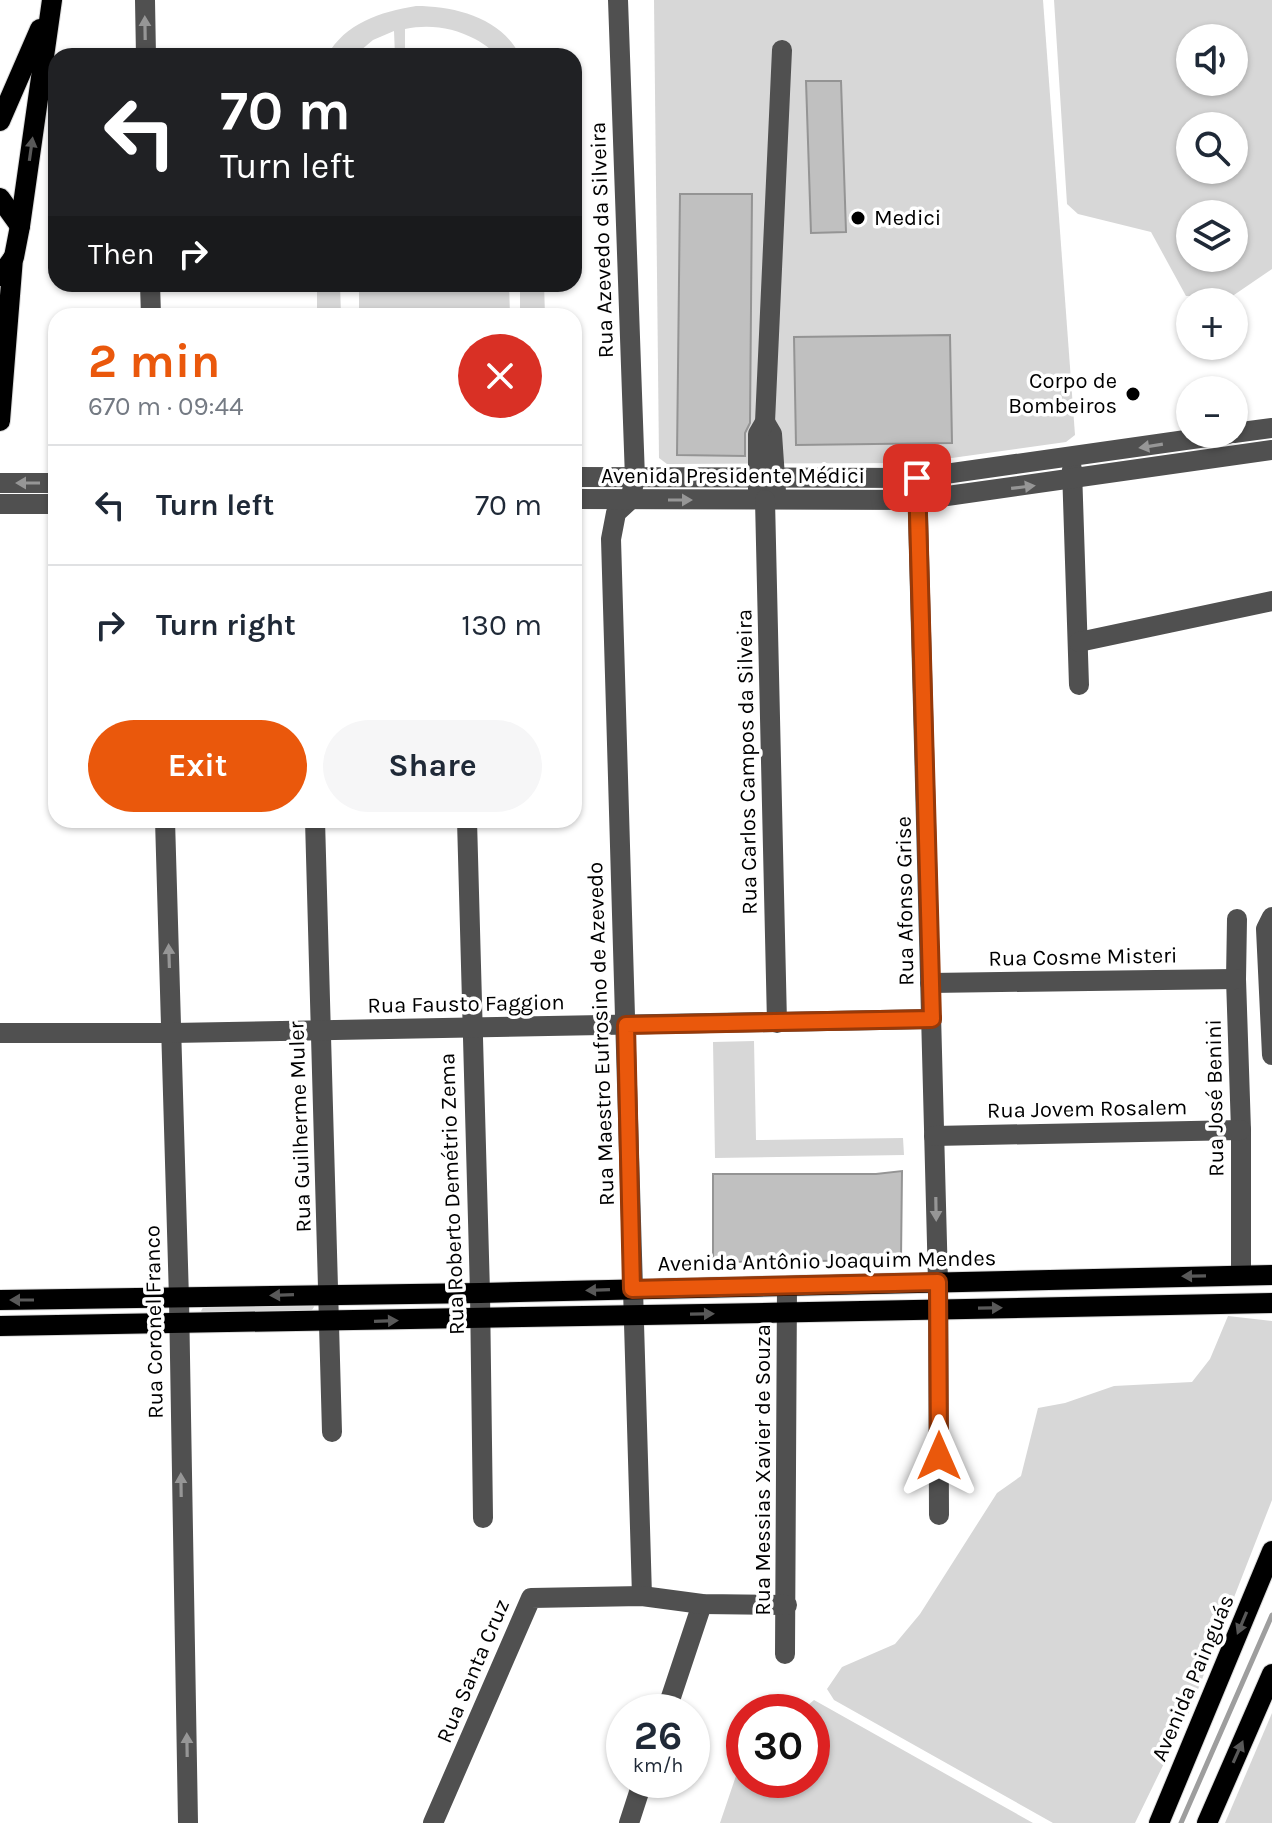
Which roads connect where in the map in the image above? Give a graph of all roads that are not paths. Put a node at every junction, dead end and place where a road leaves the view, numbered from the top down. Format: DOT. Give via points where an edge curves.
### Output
graph roads {
  1 [pos="145,0"];
  2 [pos="618,0"];
  3 [pos="52,2"];
  4 [pos="146,48"];
  5 [pos="782,50"];
  6 [pos="0,121"];
  7 [pos="0,198"];
  8 [pos="20,226"];
  9 [pos="14,257"];
  10 [pos="0,276"];
  11 [pos="0,421"];
  12 [pos="1272,428"];
  13 [pos="1248,431"];
  14 [pos="1176,442"];
  15 [pos="1221,448"];
  16 [pos="1272,450"];
  17 [pos="1219,457"];
  18 [pos="1071,458"];
  19 [pos="988,469"];
  20 [pos="582,477"];
  21 [pos="635,478"];
  22 [pos="767,478"];
  23 [pos="917,478"];
  24 [pos="1073,480"];
  25 [pos="0,483"];
  26 [pos="48,483"];
  27 [pos="990,491"];
  28 [pos="582,499"];
  29 [pos="630,500"];
  30 [pos="767,500"];
  31 [pos="919,500"];
  32 [pos="0,504"];
  33 [pos="48,504"];
  34 [pos="1272,601"];
  35 [pos="1079,642"];
  36 [pos="1079,685"];
  37 [pos="165,828"];
  38 [pos="315,828"];
  39 [pos="467,828"];
  40 [pos="1272,917"];
  41 [pos="1237,919"];
  42 [pos="1271,973"];
  43 [pos="1236,979"];
  44 [pos="930,983"];
  45 [pos="932,1019"];
  46 [pos="777,1023"];
  47 [pos="626,1025"];
  48 [pos="471,1029"];
  49 [pos="321,1030"];
  50 [pos="0,1033"];
  51 [pos="172,1033"];
  52 [pos="1239,1055"];
  53 [pos="1272,1055"];
  54 [pos="1241,1130"];
  55 [pos="934,1136"];
  56 [pos="1241,1275"];
  57 [pos="1272,1275"];
  58 [pos="938,1282"];
  59 [pos="787,1286"];
  60 [pos="632,1289"];
  61 [pos="480,1293"];
  62 [pos="329,1294"];
  63 [pos="179,1299"];
  64 [pos="0,1300"];
  65 [pos="1272,1303"];
  66 [pos="938,1308"];
  67 [pos="788,1313"];
  68 [pos="633,1315"];
  69 [pos="480,1317"];
  70 [pos="330,1323"];
  71 [pos="178,1324"];
  72 [pos="0,1326"];
  73 [pos="332,1432"];
  74 [pos="939,1515"];
  75 [pos="483,1518"];
  76 [pos="1272,1551"];
  77 [pos="642,1596"];
  78 [pos="702,1604"];
  79 [pos="787,1605"];
  80 [pos="785,1654"];
  81 [pos="1272,1674"];
  82 [pos="672,1694"];
  83 [pos="637,1798"];
  84 [pos="188,1823"];
  85 [pos="433,1823"];
  86 [pos="629,1823"];
  87 [pos="1159,1823"];
  88 [pos="1207,1823"];
  4 -- 1 [label="street, one-way"];
  2 -- 21 [label="street, Rua Azevedo da Silveira"];
  3 -- 6 [label="main road"];
  8 -- 3 [label="main road, one-way"];
  5 -- 22 [label="street, Rua Carlos Campos da Silveira"];
  7 -- 8 [label="main road"];
  8 -- 9 [label="main road"];
  9 -- 10 [label="main road"];
  9 -- 11 [label="main road"];
  12 -- 13 [label="street, Avenida Presidente Médici"];
  14 -- 18 [label="street, Avenida Presidente Médici, one-way"];
  15 -- 17 [label="street"];
  16 -- 17 [label="street, Avenida Presidente Médici"];
  17 -- 24 [label="street, Avenida Presidente Médici"];
  18 -- 19 [label="street, Avenida Presidente Médici"];
  18 -- 24 [label="street"];
  19 -- 23 [label="street, Avenida Presidente Médici"];
  19 -- 27 [label="street"];
  20 -- 21 [label="street, Avenida Presidente Médici"];
  21 -- 22 [label="street, Avenida Presidente Médici"];
  21 -- 29 [label="street, Rua Maestro Eufrosino de Azevedo"];
  22 -- 23 [label="street, Avenida Presidente Médici"];
  22 -- 30 [label="street, Rua Carlos Campos da Silveira"];
  23 -- 31 [label="street, Rua Afonso Grise"];
  27 -- 24 [label="street, Avenida Presidente Médici, one-way"];
  24 -- 35 [label="street"];
  26 -- 25 [label="street, one-way"];
  27 -- 31 [label="street, Avenida Presidente Médici"];
  28 -- 29 [label="street, Avenida Presidente Médici"];
  29 -- 30 [label="street, Avenida Presidente Médici, one-way"];
  29 -- 47 [label="street, Rua Maestro Eufrosino de Azevedo" via="616,513 611,539"];
  30 -- 31 [label="street, Avenida Presidente Médici"];
  30 -- 46 [label="street, Rua Carlos Campos da Silveira"];
  31 -- 44 [label="street, Rua Afonso Grise"];
  32 -- 33 [label="street"];
  34 -- 35 [label="street"];
  35 -- 36 [label="street"];
  51 -- 37 [label="street, Rua Coronel Franco, one-way"];
  38 -- 49 [label="street, Rua Guilherme Muler"];
  39 -- 48 [label="street, Rua Roberto Demétrio Zema"];
  40 -- 42 [label="street" via="1266,929"];
  41 -- 43 [label="street, Rua José Benini"];
  42 -- 53 [label="street"];
  43 -- 44 [label="street, Rua Cosme Misteri"];
  43 -- 52 [label="street, Rua José Benini"];
  44 -- 45 [label="street, Rua Afonso Grise"];
  45 -- 46 [label="street, Rua Fausto Faggion"];
  45 -- 55 [label="street, Rua Afonso Grise"];
  46 -- 47 [label="street, Rua Fausto Faggion"];
  47 -- 48 [label="street, Rua Fausto Faggion"];
  47 -- 60 [label="street, Rua Maestro Eufrosino de Azevedo"];
  48 -- 49 [label="street, Rua Fausto Faggion"];
  48 -- 61 [label="street, Rua Roberto Demétrio Zema"];
  49 -- 51 [label="street, Rua Fausto Faggion"];
  49 -- 62 [label="street, Rua Guilherme Muler"];
  50 -- 51 [label="street, Rua Fausto Faggion"];
  51 -- 63 [label="street, Rua Coronel Franco"];
  52 -- 53 [label="street"];
  52 -- 54 [label="street, Rua José Benini"];
  54 -- 55 [label="street, Rua Jovem Rosalem"];
  54 -- 56 [label="street, Rua José Benini"];
  55 -- 58 [label="street, Rua Afonso Grise, one-way"];
  56 -- 57 [label="main road, Avenida Antônio Joaquim Mendes"];
  56 -- 58 [label="main road, Avenida Antônio Joaquim Mendes, one-way"];
  58 -- 59 [label="main road, Avenida Antônio Joaquim Mendes"];
  58 -- 66 [label="street, Rua Afonso Grise"];
  59 -- 60 [label="main road, Avenida Antônio Joaquim Mendes"];
  59 -- 67 [label="street, Rua Messias Xavier de Souza"];
  60 -- 61 [label="main road, Avenida Antônio Joaquim Mendes, one-way"];
  60 -- 68 [label="street, Rua Maestro Eufrosino de Azevedo"];
  61 -- 62 [label="main road, Avenida Antônio Joaquim Mendes"];
  61 -- 69 [label="street, Rua Roberto Demétrio Zema"];
  62 -- 63 [label="main road, Avenida Antônio Joaquim Mendes, one-way"];
  62 -- 70 [label="street, Rua Guilherme Muler"];
  63 -- 64 [label="main road, Avenida Antônio Joaquim Mendes, one-way"];
  63 -- 71 [label="street, Rua Coronel Franco"];
  66 -- 65 [label="main road, one-way"];
  66 -- 67 [label="main road"];
  66 -- 74 [label="street, Rua Afonso Grise"];
  68 -- 67 [label="main road, one-way"];
  67 -- 79 [label="street, Rua Messias Xavier de Souza"];
  68 -- 69 [label="main road"];
  68 -- 77 [label="street, Rua Maestro Eufrosino de Azevedo"];
  70 -- 69 [label="main road, one-way"];
  69 -- 75 [label="street, Rua Roberto Demétrio Zema"];
  70 -- 71 [label="main road"];
  70 -- 73 [label="street, Rua Guilherme Muler"];
  71 -- 72 [label="main road"];
  84 -- 71 [label="street, Rua Coronel Franco, one-way"];
  76 -- 87 [label="main road, Avenida Painguás, one-way"];
  77 -- 78 [label="street, Rua Santa Cruz"];
  77 -- 85 [label="street, Rua Santa Cruz" via="531,1598"];
  78 -- 79 [label="street, Rua Santa Cruz"];
  78 -- 82 [label="street"];
  79 -- 80 [label="street, Rua Messias Xavier de Souza"];
  88 -- 81 [label="main road, one-way"];
  83 -- 86 [label="street"];
}
